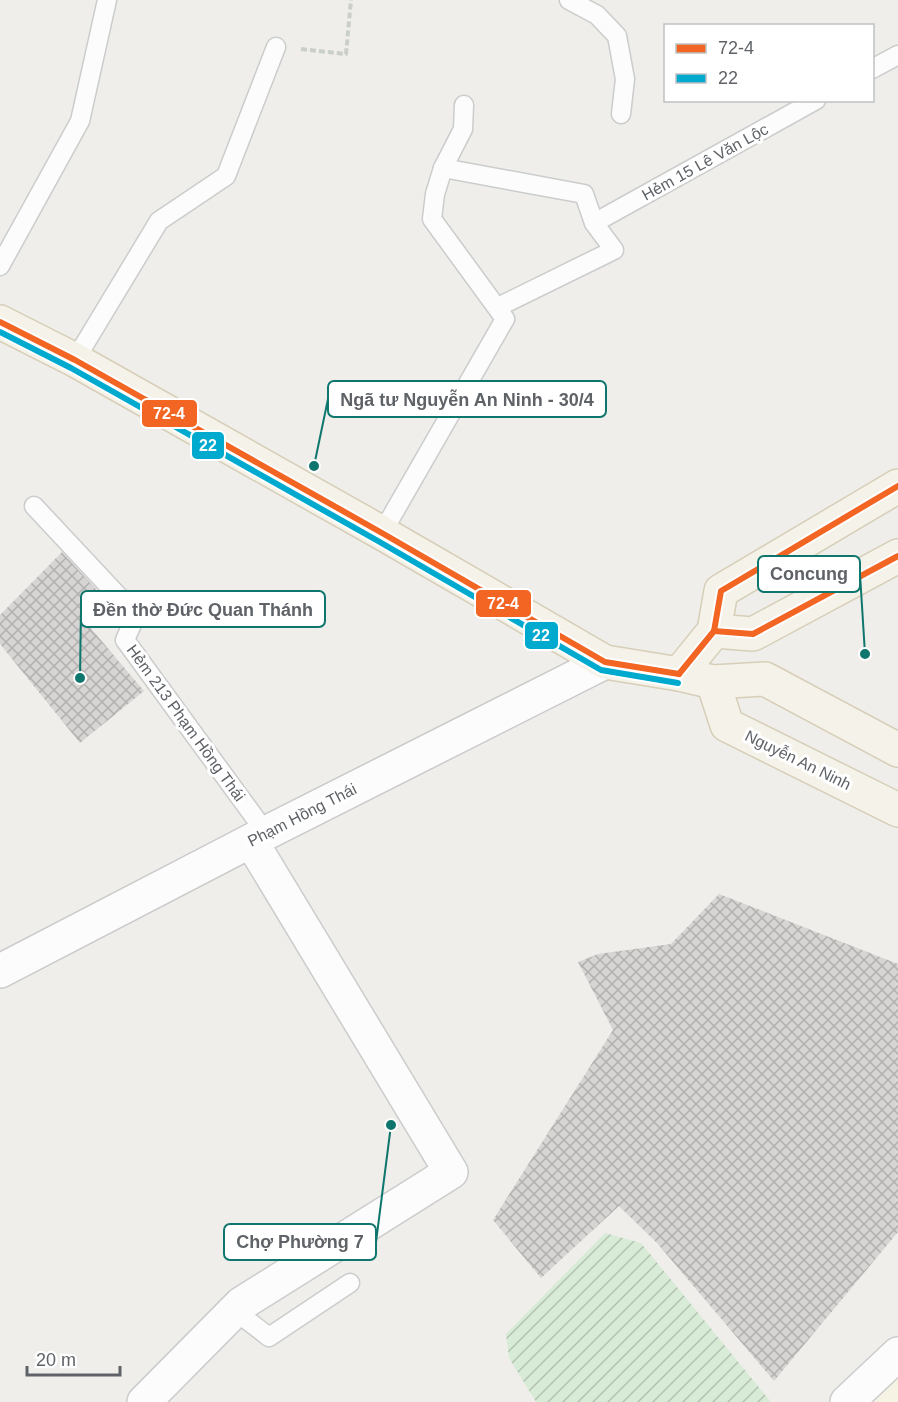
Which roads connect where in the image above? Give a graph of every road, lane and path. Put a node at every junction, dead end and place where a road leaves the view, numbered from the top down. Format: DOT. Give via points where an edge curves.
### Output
graph roads {
  1 [pos="107,0"];
  2 [pos="351,0"];
  3 [pos="569,0"];
  4 [pos="276,46"];
  5 [pos="898,55"];
  6 [pos="874,68"];
  7 [pos="812,102"];
  8 [pos="464,105"];
  9 [pos="621,114"];
  10 [pos="443,168"];
  11 [pos="594,223"];
  12 [pos="0,266"];
  13 [pos="498,307"];
  14 [pos="0,322"];
  15 [pos="75,360"];
  16 [pos="898,486"];
  17 [pos="34,506"];
  18 [pos="382,533"];
  19 [pos="898,556"];
  20 [pos="714,631"];
  21 [pos="605,662"];
  22 [pos="679,674"];
  23 [pos="713,682"];
  24 [pos="898,750"];
  25 [pos="898,810"];
  26 [pos="259,837"];
  27 [pos="0,971"];
  28 [pos="350,1283"];
  29 [pos="234,1310"];
  30 [pos="898,1354"];
  31 [pos="144,1402"];
  32 [pos="847,1402"];
  1 -- 12 [label="lane" via="80,121"];
  2 -- 4 [label="path" via="346,54"];
  3 -- 9 [label="lane" via="597,15 617,36 626,79"];
  4 -- 15 [label="lane" via="226,176 159,221"];
  5 -- 6 [label="lane"];
  7 -- 11 [label="lane, Hẻm 15 Lê Văn Lộc"];
  8 -- 10 [label="lane" via="464,129"];
  10 -- 11 [label="lane" via="584,194"];
  10 -- 13 [label="lane" via="432,219"];
  11 -- 13 [label="lane" via="614,250"];
  13 -- 18 [label="lane" via="505,319"];
  14 -- 15 [label="main road"];
  15 -- 18 [label="main road"];
  16 -- 20 [label="main road" via="721,591"];
  17 -- 26 [label="lane, Hẻm 213 Phạm Hồng Thái" via="136,615 125,640"];
  18 -- 21 [label="main road"];
  19 -- 20 [label="main road" via="753,634"];
  20 -- 22 [label="main road"];
  21 -- 22 [label="main road"];
  21 -- 26 [label="street, Phạm Hồng Thái"];
  22 -- 23 [label="main road"];
  23 -- 24 [label="main road" via="765,679"];
  23 -- 25 [label="main road, Nguyễn An Ninh" via="727,725"];
  26 -- 27 [label="street, Phạm Hồng Thái"];
  26 -- 29 [label="street" via="451,1172"];
  28 -- 29 [label="lane" via="269,1338"];
  29 -- 31 [label="street"];
  30 -- 32 [label="street"];
}
